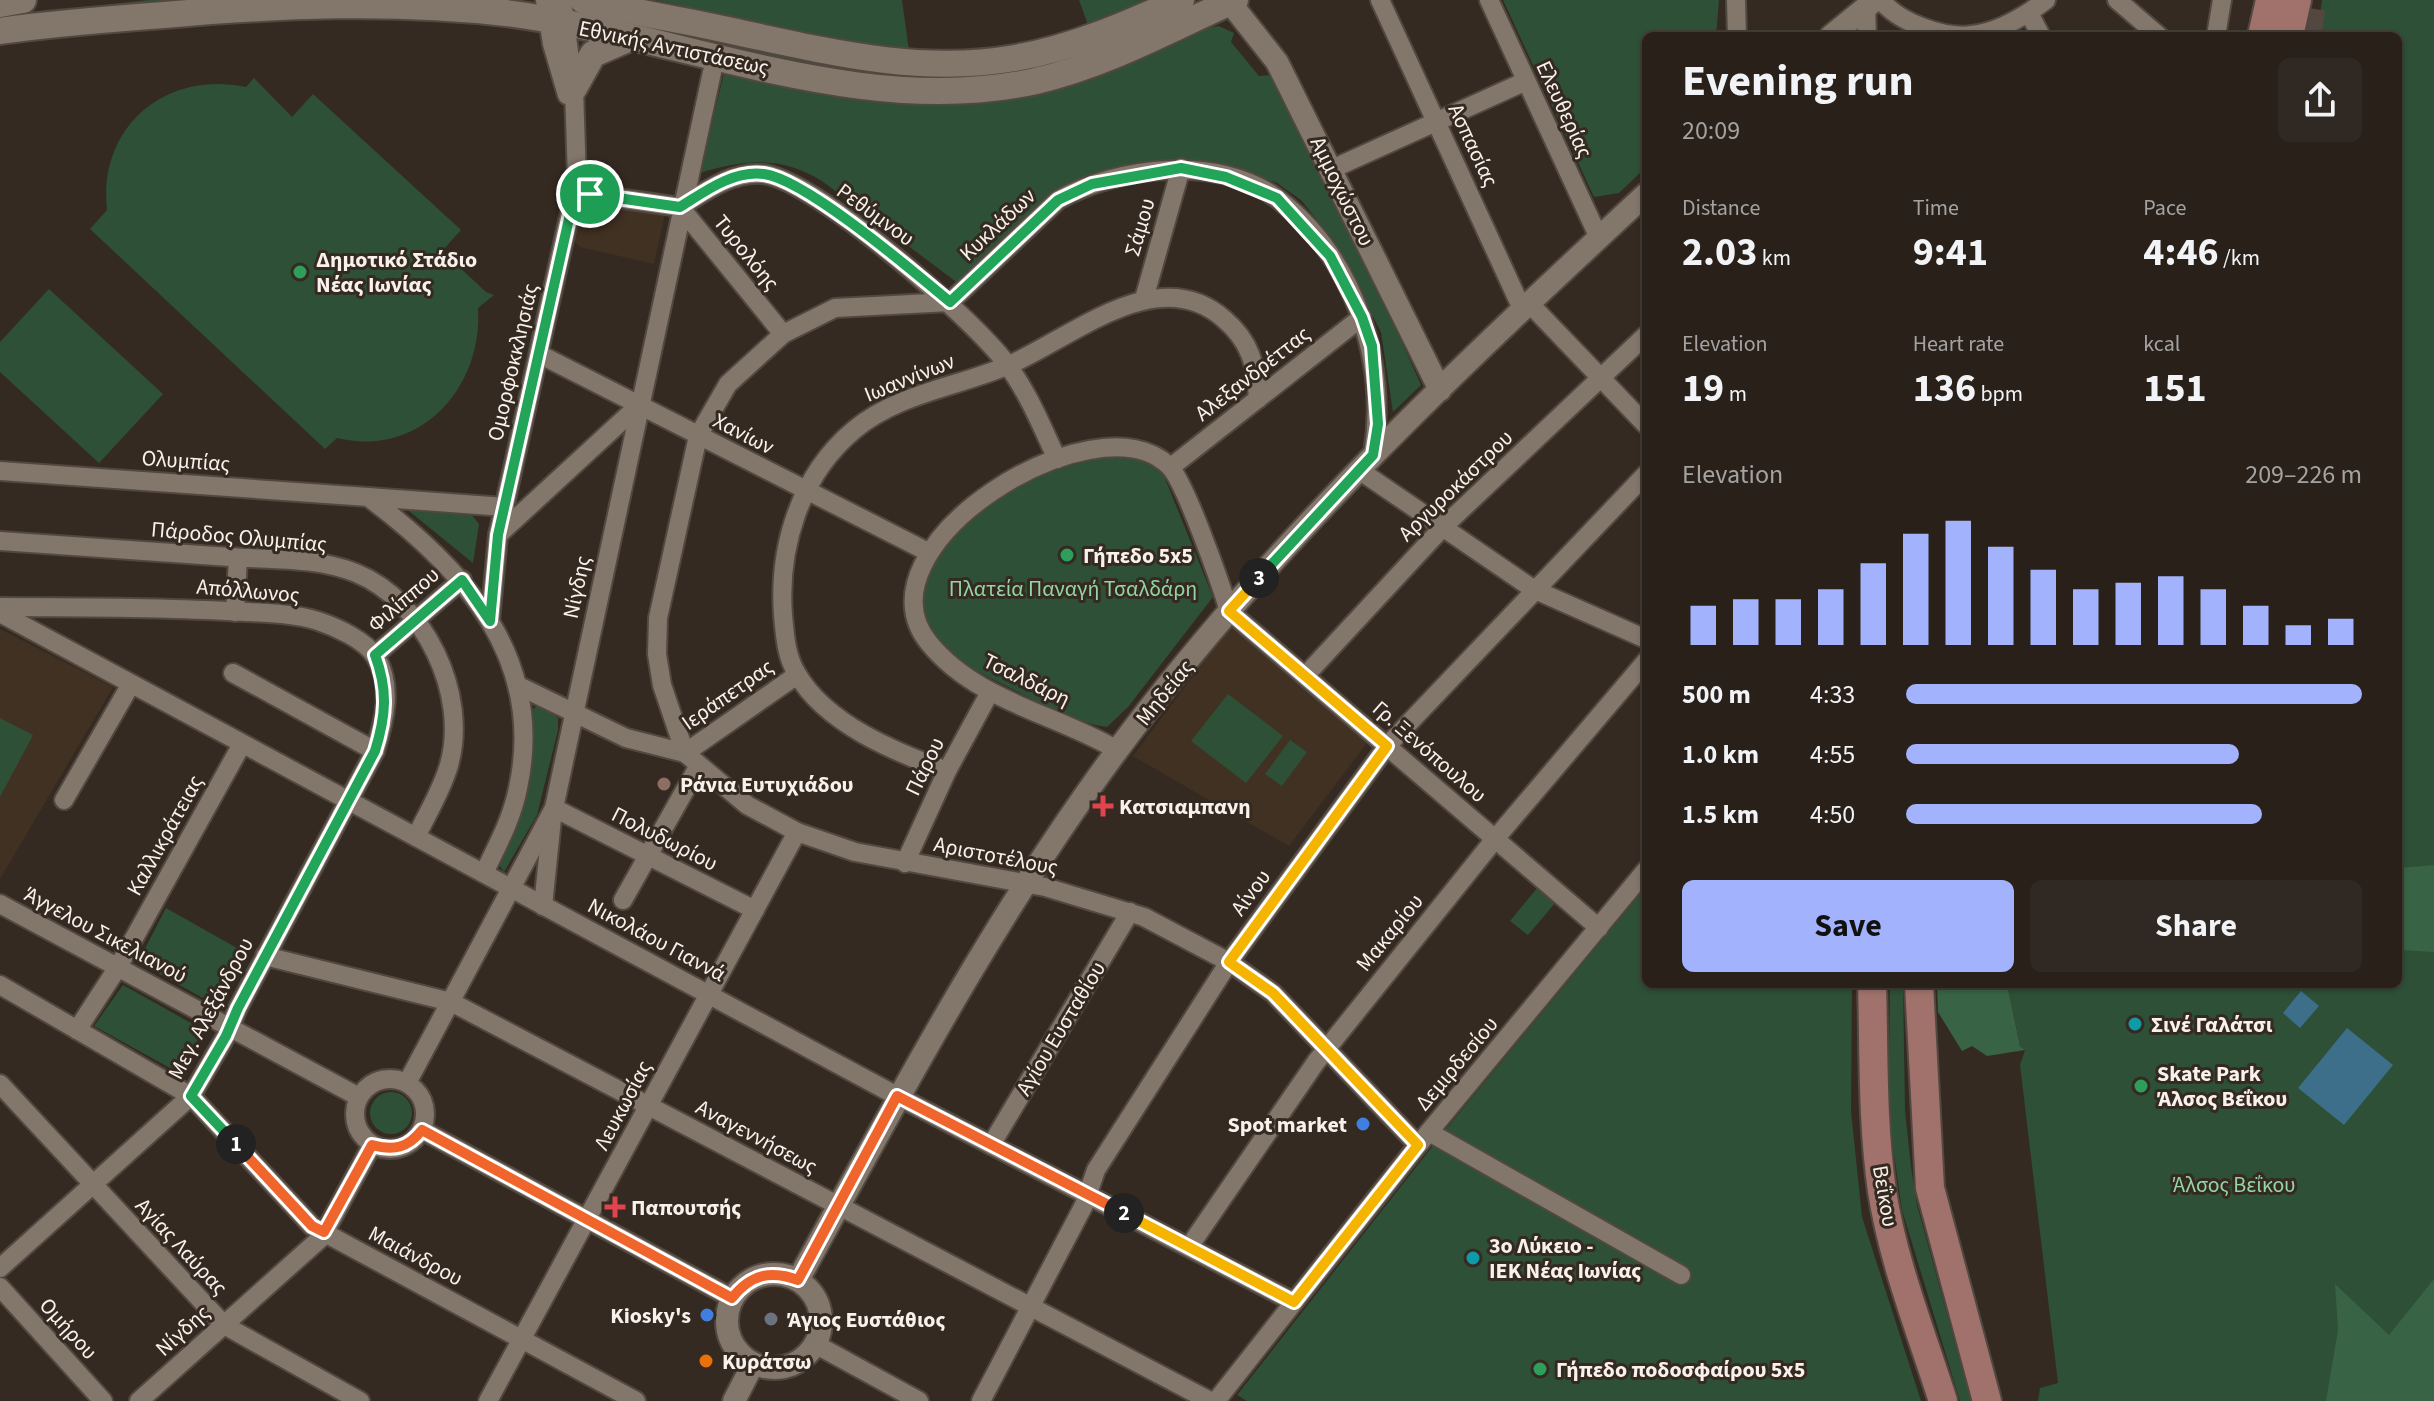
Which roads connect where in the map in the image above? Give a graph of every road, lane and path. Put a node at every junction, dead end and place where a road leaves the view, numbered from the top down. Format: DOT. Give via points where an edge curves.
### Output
graph roads {
  1 [pos="23,0"];
  2 [pos="583,0"];
  3 [pos="1181,0"];
  4 [pos="1380,0"];
  5 [pos="1489,0"];
  6 [pos="1736,0"];
  7 [pos="2046,0"];
  8 [pos="2117,0"];
  9 [pos="2222,0"];
  10 [pos="2251,0"];
  11 [pos="2270,0"];
  12 [pos="2297,0"];
  13 [pos="1231,1"];
  14 [pos="1874,2"];
  15 [pos="0,4"];
  16 [pos="556,11"];
  17 [pos="2029,13"];
  18 [pos="0,31"];
  19 [pos="1737,32"];
  20 [pos="1836,32"];
  21 [pos="1868,32"];
  22 [pos="1953,32"];
  23 [pos="1986,32"];
  24 [pos="2039,32"];
  25 [pos="2154,32"];
  26 [pos="2217,32"];
  27 [pos="2244,32"];
  28 [pos="2263,32"];
  29 [pos="2290,32"];
  30 [pos="634,37"];
  31 [pos="712,72"];
  32 [pos="1526,81"];
  33 [pos="574,101"];
  34 [pos="1436,122"];
  35 [pos="1181,168"];
  36 [pos="1332,169"];
  37 [pos="575,192"];
  38 [pos="1642,198"];
  39 [pos="680,207"];
  40 [pos="1599,238"];
  41 [pos="1144,299"];
  42 [pos="950,302"];
  43 [pos="1527,308"];
  44 [pos="1362,317"];
  45 [pos="783,334"];
  46 [pos="1642,339"];
  47 [pos="539,354"];
  48 [pos="1008,366"];
  49 [pos="1601,378"];
  50 [pos="1440,390"];
  51 [pos="1258,399"];
  52 [pos="638,406"];
  53 [pos="1642,421"];
  54 [pos="698,436"];
  55 [pos="1057,459"];
  56 [pos="1366,462"];
  57 [pos="1171,467"];
  58 [pos="0,471"];
  59 [pos="1642,478"];
  60 [pos="806,491"];
  61 [pos="368,497"];
  62 [pos="505,507"];
  63 [pos="1443,527"];
  64 [pos="498,535"];
  65 [pos="0,541"];
  66 [pos="928,552"];
  67 [pos="238,558"];
  68 [pos="462,580"];
  69 [pos="1533,589"];
  70 [pos="0,607"];
  71 [pos="1229,611"];
  72 [pos="235,612"];
  73 [pos="0,613"];
  74 [pos="414,621"];
  75 [pos="490,621"];
  76 [pos="1642,637"];
  77 [pos="375,655"];
  78 [pos="1642,666"];
  79 [pos="233,673"];
  80 [pos="797,675"];
  81 [pos="1305,676"];
  82 [pos="131,684"];
  83 [pos="519,686"];
  84 [pos="990,692"];
  85 [pos="573,715"];
  86 [pos="242,744"];
  87 [pos="1387,746"];
  88 [pos="1117,750"];
  89 [pos="375,751"];
  90 [pos="692,760"];
  91 [pos="947,771"];
  92 [pos="64,800"];
  93 [pos="348,801"];
  94 [pos="554,808"];
  95 [pos="797,832"];
  96 [pos="416,837"];
  97 [pos="1495,839"];
  98 [pos="648,856"];
  99 [pos="905,863"];
  100 [pos="484,873"];
  101 [pos="1642,875"];
  102 [pos="1026,883"];
  103 [pos="510,888"];
  104 [pos="623,900"];
  105 [pos="0,904"];
  106 [pos="543,906"];
  107 [pos="755,910"];
  108 [pos="1130,912"];
  109 [pos="1599,928"];
  110 [pos="265,956"];
  111 [pos="1229,962"];
  112 [pos="118,967"];
  113 [pos="0,985"];
  114 [pos="1872,988"];
  115 [pos="1919,988"];
  116 [pos="709,995"];
  117 [pos="451,1002"];
  118 [pos="230,1028"];
  119 [pos="77,1030"];
  120 [pos="1327,1048"];
  121 [pos="407,1083"];
  122 [pos="3,1093"];
  123 [pos="191,1096"];
  124 [pos="897,1096"];
  125 [pos="359,1097"];
  126 [pos="649,1106"];
  127 [pos="422,1130"];
  128 [pos="1424,1139"];
  129 [pos="372,1145"];
  130 [pos="991,1145"];
  131 [pos="92,1185"];
  132 [pos="1087,1194"];
  133 [pos="839,1206"];
  134 [pos="587,1219"];
  135 [pos="324,1232"];
  136 [pos="1189,1247"];
  137 [pos="0,1268"];
  138 [pos="1681,1275"];
  139 [pos="798,1280"];
  140 [pos="0,1287"];
  141 [pos="732,1298"];
  142 [pos="1294,1302"];
  143 [pos="1033,1308"];
  144 [pos="224,1325"];
  145 [pos="522,1339"];
  146 [pos="815,1344"];
  147 [pos="753,1364"];
  148 [pos="103,1401"];
  149 [pos="139,1401"];
  150 [pos="360,1401"];
  151 [pos="488,1401"];
  152 [pos="636,1401"];
  153 [pos="734,1401"];
  154 [pos="919,1401"];
  155 [pos="981,1401"];
  156 [pos="1213,1401"];
  157 [pos="1943,1401"];
  158 [pos="1987,1401"];
  1 -- 15 [label="main road"];
  2 -- 3 [label="main road, Εθνικής Αντιστάσεως" via="840,54 920,64 998,61 1042,53"];
  4 -- 34 [label="street, Ασπασίας"];
  5 -- 32 [label="street, Ελευθερίας"];
  6 -- 19 [label="street"];
  7 -- 17 [label="street"];
  8 -- 25 [label="street"];
  9 -- 26 [label="street"];
  10 -- 27 [label="main road"];
  11 -- 28 [label="main road"];
  12 -- 29 [label="main road"];
  13 -- 30 [label="main road, Εθνικής Αντιστάσεως" via="1078,69 1004,87 960,91 855,85"];
  13 -- 36 [label="street, Αμμοχώστου" via="1272,54"];
  14 -- 20 [label="street"];
  14 -- 21 [label="street"];
  14 -- 22 [label="street" via="1908,21"];
  16 -- 18 [label="main road, Εθνικής Αντιστάσεως" via="371,2 230,9"];
  16 -- 30 [label="main road, Εθνικής Αντιστάσεως"];
  16 -- 33 [label="street, Ομορφοκκλησιάς" via="563,85"];
  17 -- 23 [label="street"];
  17 -- 24 [label="street"];
  30 -- 33 [label="main road" via="593,54"];
  31 -- 39 [label="street, Νίγδης"];
  32 -- 34 [label="street"];
  32 -- 40 [label="street, Ελευθερίας"];
  33 -- 37 [label="street, Ομορφοκκλησιάς"];
  34 -- 36 [label="street"];
  34 -- 43 [label="street, Ασπασίας"];
  35 -- 41 [label="street, Σάμου"];
  35 -- 42 [label="street, Κυκλάδων" via="1092,184 1058,200"];
  35 -- 44 [label="street, Κυκλάδων" via="1226,177 1277,198 1330,256"];
  36 -- 50 [label="street, Αμμοχώστου"];
  37 -- 39 [label="street"];
  37 -- 47 [label="street, Ομορφοκκλησιάς"];
  38 -- 40 [label="street, Μηδείας"];
  39 -- 42 [label="street, Ρεθύμνου" via="715,185 764,174 837,214"];
  39 -- 45 [label="street, Τυρολόης"];
  39 -- 52 [label="street, Νίγδης"];
  40 -- 43 [label="street, Μηδείας"];
  41 -- 48 [label="street, Ιωαννίνων"];
  41 -- 51 [label="street, Ιωαννίνων" via="1173,296 1198,302 1233,326 1250,348"];
  42 -- 45 [label="street" via="835,308"];
  42 -- 48 [label="street, Ρεθύμνου"];
  43 -- 49 [label="street, Ασπασίας"];
  43 -- 50 [label="street, Μηδείας"];
  44 -- 51 [label="street, Αλεξανδρέττας"];
  44 -- 56 [label="street, Κυκλάδων" via="1372,346 1377,409"];
  45 -- 54 [label="street" via="728,384"];
  46 -- 49 [label="street, Αργυροκάστρου"];
  47 -- 52 [label="street, Χανίων"];
  47 -- 62 [label="street, Ομορφοκκλησιάς"];
  48 -- 55 [label="street, Ρεθύμνου"];
  48 -- 60 [label="street, Ιωαννίνων" via="870,417 839,443"];
  49 -- 53 [label="street, Ασπασίας"];
  49 -- 63 [label="street, Αργυροκάστρου"];
  50 -- 56 [label="street, Μηδείας"];
  51 -- 57 [label="street, Αλεξανδρέττας"];
  52 -- 54 [label="street, Χανίων"];
  52 -- 64 [label="street"];
  52 -- 85 [label="street, Νίγδης"];
  54 -- 60 [label="street, Χανίων"];
  54 -- 90 [label="street" via="658,618 657,654 669,712"];
  55 -- 57 [label="street, Τσαλδάρη" via="1128,446"];
  55 -- 66 [label="street, Τσαλδάρη" via="981,499"];
  56 -- 63 [label="street"];
  56 -- 71 [label="street, Μηδείας"];
  57 -- 71 [label="street"];
  58 -- 61 [label="street, Ολυμπίας"];
  59 -- 69 [label="street, Αίνου"];
  60 -- 66 [label="street, Χανίων"];
  60 -- 80 [label="street, Ιωαννίνων" via="789,535 782,600 788,654"];
  61 -- 62 [label="street, Ολυμπίας"];
  61 -- 68 [label="street" via="431,546"];
  62 -- 64 [label="street, Ομορφοκκλησιάς"];
  63 -- 69 [label="street"];
  63 -- 81 [label="street, Αργυροκάστρου"];
  64 -- 75 [label="street, Ομορφοκκλησιάς"];
  65 -- 67 [label="street, Πάροδος Ολυμπίας"];
  66 -- 84 [label="street, Τσαλδάρη" via="915,591 917,625 944,658"];
  67 -- 72 [label="street"];
  67 -- 74 [label="street, Πάροδος Ολυμπίας" via="303,561 356,573 390,593"];
  68 -- 74 [label="street, Φιλίππου"];
  68 -- 75 [label="street"];
  69 -- 76 [label="street"];
  69 -- 87 [label="street, Αίνου"];
  70 -- 72 [label="street, Απόλλωνος"];
  71 -- 81 [label="street, Γρ. Ξενόπουλου"];
  71 -- 88 [label="street, Μηδείας"];
  72 -- 77 [label="street, Απόλλωνος" via="318,621"];
  73 -- 82 [label="street, Νικολάου Γιαννά"];
  74 -- 77 [label="street, Φιλίππου"];
  74 -- 96 [label="street, Πάροδος Ολυμπίας" via="450,691 455,725 449,767"];
  75 -- 83 [label="street"];
  77 -- 89 [label="street" via="385,700"];
  78 -- 97 [label="street, Μακαρίου"];
  79 -- 89 [label="street"];
  80 -- 90 [label="street, Ιεράπετρας"];
  80 -- 91 [label="street, Ιωαννίνων" via="834,713 900,753"];
  81 -- 87 [label="street, Γρ. Ξενόπουλου"];
  82 -- 86 [label="street, Νικολάου Γιαννά"];
  82 -- 92 [label="street"];
  83 -- 85 [label="street, Αριστοτέλους"];
  83 -- 100 [label="street" via="518,788"];
  84 -- 88 [label="street, Τσαλδάρη"];
  84 -- 91 [label="street, Πάρου"];
  85 -- 90 [label="street, Αριστοτέλους"];
  85 -- 94 [label="street, Νίγδης"];
  86 -- 93 [label="street, Νικολάου Γιαννά"];
  86 -- 112 [label="street, Καλλικράτειας"];
  87 -- 97 [label="street, Γρ. Ξενόπουλου"];
  87 -- 111 [label="street, Αίνου"];
  88 -- 102 [label="street, Μηδείας"];
  89 -- 93 [label="street"];
  90 -- 95 [label="street, Αριστοτέλους" via="747,805"];
  90 -- 98 [label="street"];
  91 -- 99 [label="street, Πάρου"];
  93 -- 96 [label="street, Νικολάου Γιαννά"];
  93 -- 110 [label="street, Μεγ. Αλεξάνδρου"];
  94 -- 98 [label="street, Πολυδωρίου"];
  94 -- 103 [label="street, Νίγδης"];
  94 -- 106 [label="street"];
  95 -- 99 [label="street, Αριστοτέλους"];
  95 -- 107 [label="street, Λευκωσίας"];
  96 -- 100 [label="street, Νικολάου Γιαννά"];
  97 -- 109 [label="street, Γρ. Ξενόπουλου"];
  97 -- 120 [label="street, Μακαρίου"];
  98 -- 104 [label="street"];
  98 -- 107 [label="street, Πολυδωρίου"];
  99 -- 102 [label="street, Αριστοτέλους"];
  100 -- 103 [label="street, Νικολάου Γιαννά"];
  101 -- 109 [label="street, Δεμιρδεσίου"];
  102 -- 108 [label="street, Αριστοτέλους"];
  102 -- 124 [label="street, Μηδείας"];
  103 -- 106 [label="street, Νικολάου Γιαννά"];
  103 -- 117 [label="street, Νίγδης"];
  105 -- 112 [label="street, Άγγελου Σικελιανού"];
  106 -- 116 [label="street, Νικολάου Γιαννά"];
  107 -- 116 [label="street, Λευκωσίας"];
  108 -- 111 [label="street, Αριστοτέλους"];
  108 -- 130 [label="street, Αγίου Ευσταθίου"];
  109 -- 128 [label="street, Δεμιρδεσίου"];
  110 -- 117 [label="street, Αναγεννήσεως"];
  110 -- 118 [label="street, Μεγ. Αλεξάνδρου"];
  111 -- 120 [label="street, Αριστοτέλους" via="1273,993"];
  111 -- 132 [label="street, Αίνου" via="1096,1170"];
  112 -- 118 [label="street, Άγγελου Σικελιανού"];
  112 -- 119 [label="street, Καλλικράτειας"];
  113 -- 119 [label="street, Μαιάνδρου"];
  114 -- 157 [label="main road, Βεΐκου" via="1883,1193"];
  115 -- 158 [label="main road, Βεΐκου" via="1930,1188"];
  116 -- 124 [label="street, Νικολάου Γιαννά"];
  116 -- 126 [label="street, Λευκωσίας"];
  117 -- 121 [label="street, Νίγδης"];
  117 -- 126 [label="street, Αναγεννήσεως"];
  118 -- 123 [label="street, Μεγ. Αλεξάνδρου"];
  118 -- 125 [label="street, Άγγελου Σικελιανού"];
  119 -- 123 [label="street, Μαιάνδρου"];
  120 -- 128 [label="street, Αριστοτέλους"];
  120 -- 136 [label="street, Μακαρίου"];
  121 -- 125 [label="street" via="374,1082"];
  121 -- 127 [label="street" via="425,1109"];
  122 -- 131 [label="street, Αγίας Λαύρας"];
  123 -- 131 [label="street, Μεγ. Αλεξάνδρου"];
  123 -- 135 [label="street, Μαιάνδρου" via="312,1226"];
  124 -- 130 [label="street, Νικολάου Γιαννά"];
  124 -- 133 [label="street, Μηδείας"];
  125 -- 129 [label="street" via="355,1120"];
  126 -- 133 [label="street, Αναγεννήσεως"];
  126 -- 134 [label="street, Λευκωσίας"];
  127 -- 129 [label="street" via="396,1149"];
  127 -- 134 [label="street"];
  128 -- 138 [label="street, Αριστοτέλους"];
  128 -- 142 [label="street, Δεμιρδεσίου"];
  129 -- 135 [label="street, Νίγδης"];
  130 -- 132 [label="street, Νικολάου Γιαννά"];
  131 -- 137 [label="street, Μεγ. Αλεξάνδρου"];
  131 -- 144 [label="street, Αγίας Λαύρας"];
  132 -- 136 [label="street, Νικολάου Γιαννά"];
  132 -- 143 [label="street, Αίνου"];
  133 -- 139 [label="street, Μηδείας"];
  133 -- 143 [label="street, Αναγεννήσεως"];
  134 -- 141 [label="street"];
  134 -- 145 [label="street, Λευκωσίας"];
  135 -- 144 [label="street, Νίγδης"];
  135 -- 145 [label="street, Μαιάνδρου"];
  136 -- 142 [label="street, Νικολάου Γιαννά"];
  139 -- 141 [label="street" via="766,1274 741,1286"];
  139 -- 146 [label="street" via="821,1313"];
  140 -- 148 [label="street, Ομήρου"];
  141 -- 147 [label="street" via="726,1327 731,1341"];
  142 -- 156 [label="street, Δεμιρδεσίου"];
  143 -- 155 [label="street, Αίνου"];
  143 -- 156 [label="street, Αναγεννήσεως"];
  144 -- 149 [label="street, Νίγδης"];
  144 -- 150 [label="street, Αγίας Λαύρας"];
  145 -- 151 [label="street, Λευκωσίας"];
  145 -- 152 [label="street, Μαιάνδρου"];
  146 -- 147 [label="street" via="794,1364"];
  146 -- 154 [label="street"];
  147 -- 153 [label="street"];
}
